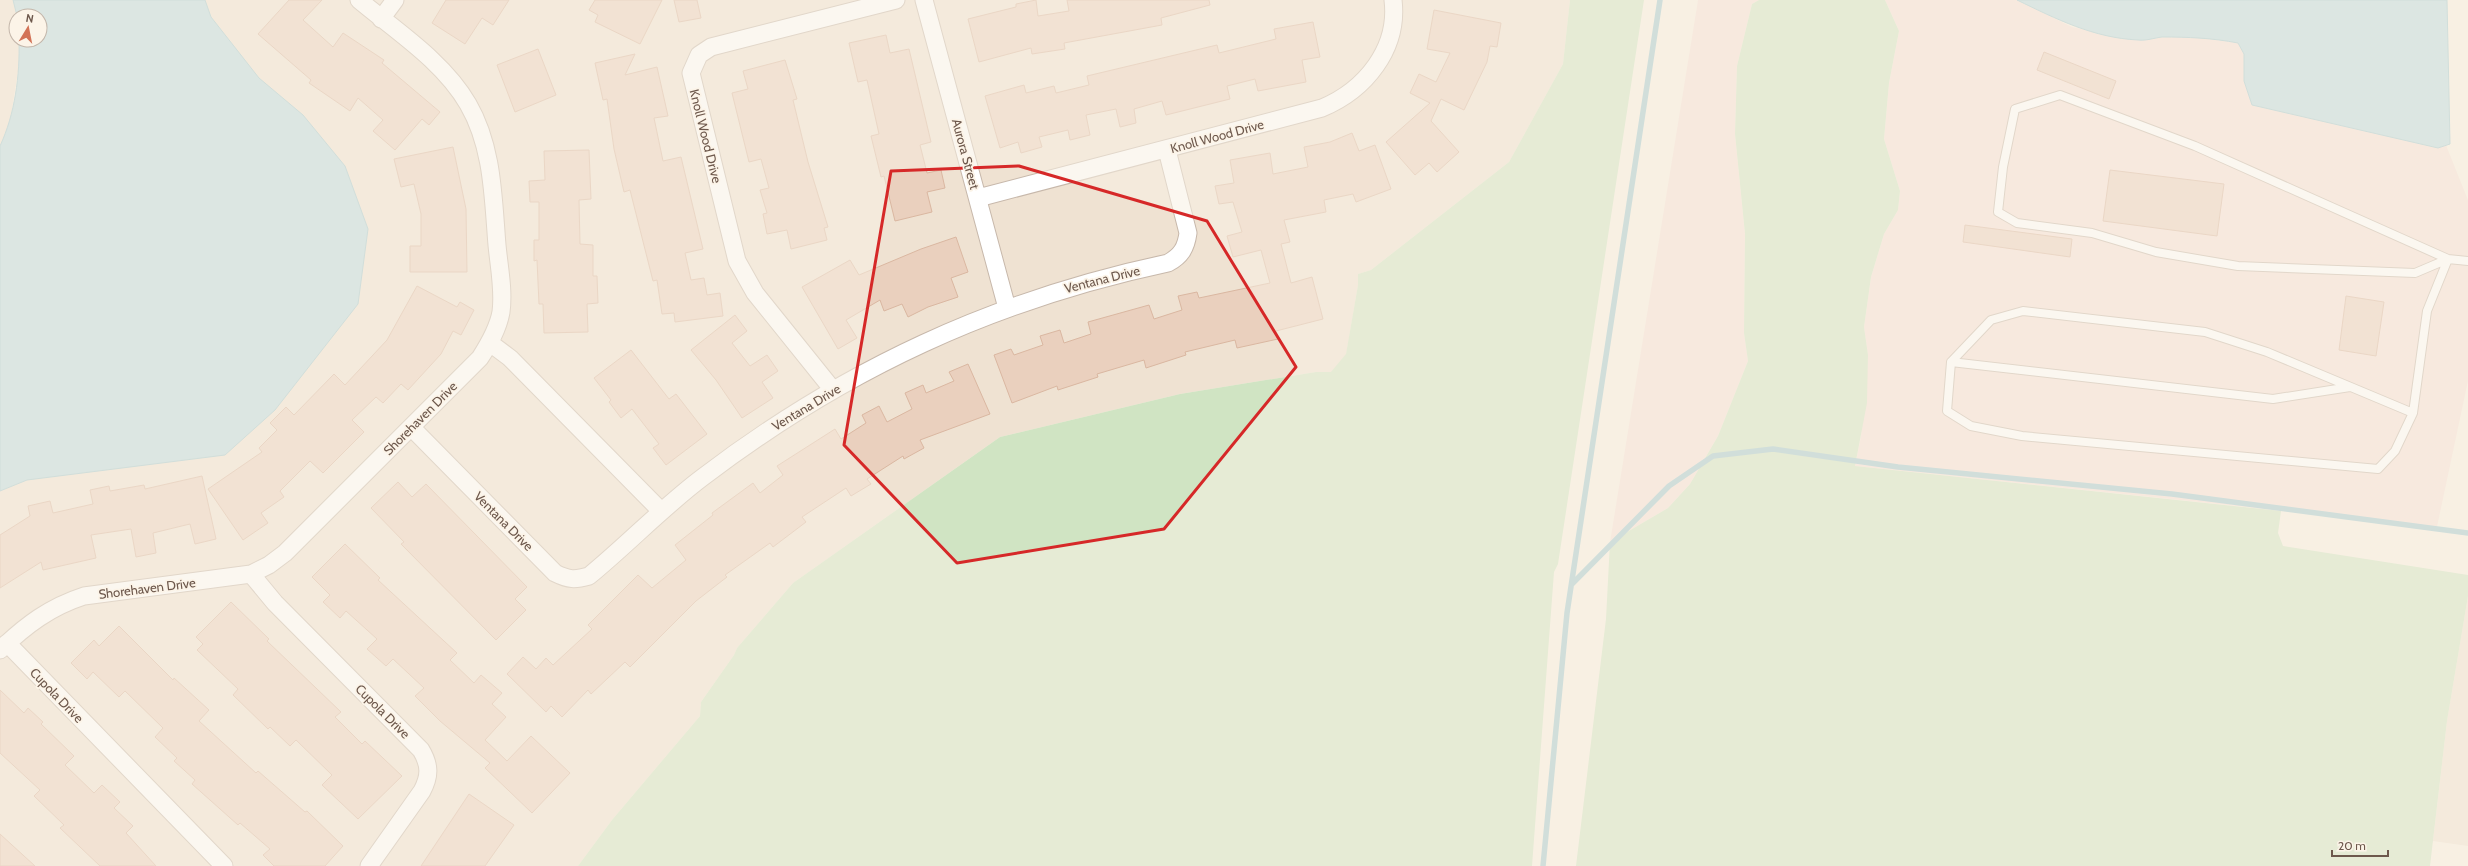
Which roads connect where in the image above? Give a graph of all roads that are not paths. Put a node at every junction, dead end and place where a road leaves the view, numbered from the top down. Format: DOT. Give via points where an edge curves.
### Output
graph roads {
  1 [pos="359,0"];
  2 [pos="395,0"];
  3 [pos="896,0"];
  4 [pos="924,0"];
  5 [pos="1393,0"];
  6 [pos="380,18"];
  7 [pos="1167,150"];
  8 [pos="978,198"];
  9 [pos="2448,259"];
  10 [pos="2468,261"];
  11 [pos="1007,308"];
  12 [pos="490,343"];
  13 [pos="1951,362"];
  14 [pos="2350,386"];
  15 [pos="833,390"];
  16 [pos="2413,413"];
  17 [pos="411,427"];
  18 [pos="661,511"];
  19 [pos="251,574"];
  20 [pos="4,647"];
  21 [pos="224,866"];
  22 [pos="369,866"];
  1 -- 6 [label="street, Shorehaven Drive"];
  2 -- 6 [label="street"];
  3 -- 15 [label="street, Knoll Wood Drive" via="711,47 699,55 691,73 737,261 755,293"];
  4 -- 8 [label="street, Aurora Street"];
  5 -- 7 [label="street, Knoll Wood Drive" via="1393,22 1384,54 1364,81 1352,92 1322,108"];
  6 -- 12 [label="street, Shorehaven Drive" via="452,81 480,128 490,169 502,297 500,314"];
  7 -- 8 [label="street, Knoll Wood Drive"];
  7 -- 11 [label="street, Ventana Drive" via="1188,233 1187,243 1177,258 1168,263 1060,290"];
  8 -- 11 [label="street, Aurora Street"];
  9 -- 9 [label="lane" via="2195,146 2060,95 2015,109 2003,168 1998,212 2017,224 2092,233 2156,252 2238,266 2415,274"];
  9 -- 10 [label="lane"];
  9 -- 16 [label="lane" via="2427,311"];
  11 -- 15 [label="street, Ventana Drive" via="957,327"];
  12 -- 17 [label="street, Shorehaven Drive" via="480,358"];
  12 -- 18 [label="street" via="510,358"];
  13 -- 14 [label="lane" via="2273,399"];
  13 -- 14 [label="lane" via="1991,320 2023,311 2205,332 2268,352"];
  13 -- 16 [label="lane" via="1947,411 1971,426 2022,436 2378,469 2395,450"];
  14 -- 16 [label="lane"];
  15 -- 18 [label="street, Ventana Drive" via="758,437"];
  17 -- 18 [label="street, Ventana Drive" via="556,573 568,579 577,580 589,576"];
  17 -- 19 [label="street, Shorehaven Drive" via="285,553"];
  19 -- 20 [label="street, Shorehaven Drive" via="84,596 45,612"];
  19 -- 22 [label="street, Cupola Drive" via="275,603 422,750 427,760 429,771 422,792"];
  20 -- 21 [label="street, Cupola Drive"];
}
